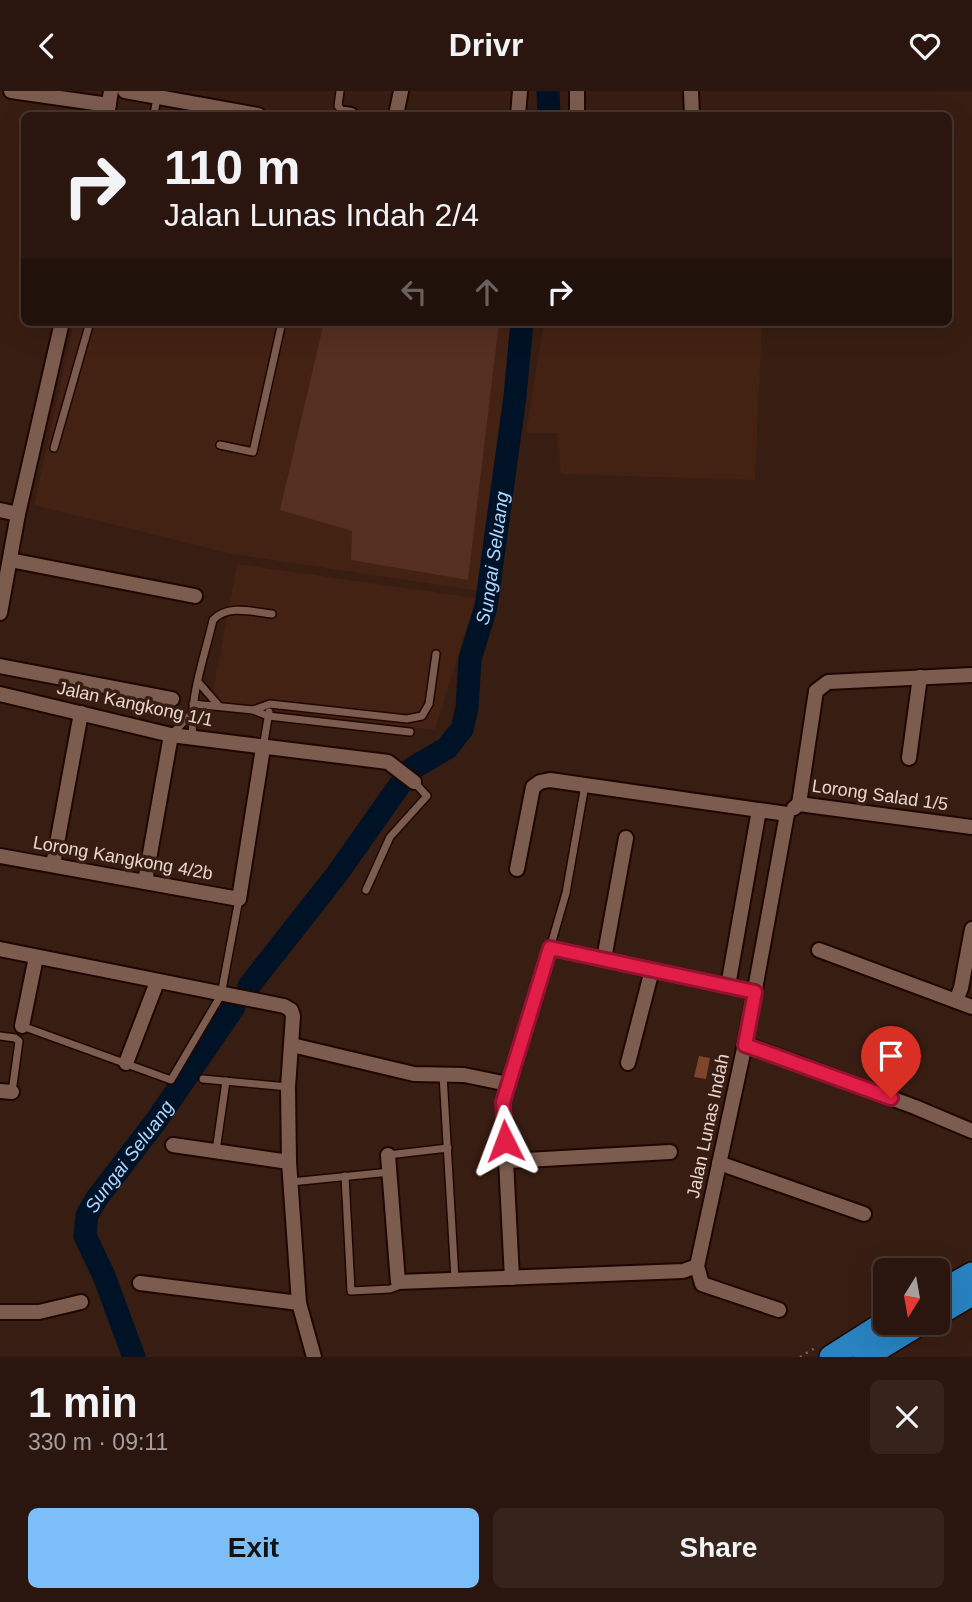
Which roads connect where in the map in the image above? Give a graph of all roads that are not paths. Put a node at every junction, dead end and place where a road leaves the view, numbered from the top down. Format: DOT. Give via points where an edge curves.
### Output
graph roads {
  1 [pos="11,91"];
  2 [pos="125,91"];
  3 [pos="340,91"];
  4 [pos="401,91"];
  5 [pos="520,91"];
  6 [pos="577,91"];
  7 [pos="691,91"];
  8 [pos="156,97"];
  9 [pos="109,104"];
  10 [pos="201,110"];
  11 [pos="154,112"];
  12 [pos="224,112"];
  13 [pos="345,112"];
  14 [pos="397,112"];
  15 [pos="518,112"];
  16 [pos="577,112"];
  17 [pos="692,112"];
  18 [pos="61,326"];
  19 [pos="89,326"];
  20 [pos="281,326"];
  21 [pos="220,445"];
  22 [pos="54,448"];
  23 [pos="0,510"];
  24 [pos="18,514"];
  25 [pos="10,560"];
  26 [pos="194,596"];
  27 [pos="0,613"];
  28 [pos="272,614"];
  29 [pos="436,654"];
  30 [pos="0,666"];
  31 [pos="972,675"];
  32 [pos="920,677"];
  33 [pos="199,683"];
  34 [pos="0,694"];
  35 [pos="173,699"];
  36 [pos="192,704"];
  37 [pos="270,704"];
  38 [pos="219,707"];
  39 [pos="253,711"];
  40 [pos="81,713"];
  41 [pos="191,714"];
  42 [pos="268,716"];
  43 [pos="410,731"];
  44 [pos="171,734"];
  45 [pos="193,738"];
  46 [pos="263,748"];
  47 [pos="909,758"];
  48 [pos="414,782"];
  49 [pos="585,785"];
  50 [pos="793,809"];
  51 [pos="759,810"];
  52 [pos="972,827"];
  53 [pos="626,838"];
  54 [pos="0,856"];
  55 [pos="53,865"];
  56 [pos="517,869"];
  57 [pos="145,881"];
  58 [pos="366,890"];
  59 [pos="239,899"];
  60 [pos="972,929"];
  61 [pos="550,948"];
  62 [pos="0,949"];
  63 [pos="820,950"];
  64 [pos="36,957"];
  65 [pos="604,960"];
  66 [pos="652,970"];
  67 [pos="157,982"];
  68 [pos="728,986"];
  69 [pos="755,992"];
  70 [pos="226,996"];
  71 [pos="956,1001"];
  72 [pos="972,1007"];
  73 [pos="22,1025"];
  74 [pos="0,1036"];
  75 [pos="292,1045"];
  76 [pos="745,1045"];
  77 [pos="126,1063"];
  78 [pos="628,1063"];
  79 [pos="443,1075"];
  80 [pos="203,1079"];
  81 [pos="226,1081"];
  82 [pos="508,1084"];
  83 [pos="288,1087"];
  84 [pos="6,1092"];
  85 [pos="972,1131"];
  86 [pos="173,1145"];
  87 [pos="447,1148"];
  88 [pos="216,1151"];
  89 [pos="670,1152"];
  90 [pos="388,1155"];
  91 [pos="506,1161"];
  92 [pos="289,1162"];
  93 [pos="719,1163"];
  94 [pos="390,1172"];
  95 [pos="345,1177"];
  96 [pos="290,1182"];
  97 [pos="864,1214"];
  98 [pos="697,1266"];
  99 [pos="972,1274"];
  100 [pos="512,1278"];
  101 [pos="455,1280"];
  102 [pos="398,1282"];
  103 [pos="140,1283"];
  104 [pos="950,1286"];
  105 [pos="972,1294"];
  106 [pos="81,1302"];
  107 [pos="299,1303"];
  108 [pos="950,1307"];
  109 [pos="779,1310"];
  110 [pos="0,1312"];
  111 [pos="873,1330"];
  112 [pos="901,1335"];
  113 [pos="314,1357"];
  114 [pos="831,1357"];
  115 [pos="864,1357"];
  1 -- 9 [label="street"];
  2 -- 8 [label="street"];
  3 -- 13 [label="lane" via="338,106"];
  4 -- 14 [label="street"];
  5 -- 15 [label="street"];
  6 -- 16 [label="street"];
  7 -- 17 [label="street"];
  8 -- 10 [label="street"];
  8 -- 11 [label="lane"];
  10 -- 12 [label="street"];
  18 -- 24 [label="street"];
  19 -- 22 [label="lane"];
  20 -- 21 [label="lane" via="253,452"];
  23 -- 24 [label="street"];
  24 -- 25 [label="street"];
  25 -- 26 [label="street"];
  25 -- 27 [label="street"];
  28 -- 33 [label="lane" via="228,610 213,619"];
  29 -- 37 [label="lane" via="429,705 422,716 407,719"];
  30 -- 35 [label="street"];
  31 -- 32 [label="street"];
  32 -- 47 [label="street"];
  32 -- 50 [label="street, Jalan Lunas Indah" via="828,682 816,691"];
  33 -- 36 [label="lane"];
  33 -- 38 [label="lane"];
  34 -- 40 [label="street, Jalan Kangkong 1/1"];
  36 -- 38 [label="lane"];
  36 -- 41 [label="lane"];
  37 -- 39 [label="lane"];
  37 -- 42 [label="lane"];
  38 -- 39 [label="lane"];
  39 -- 42 [label="lane"];
  40 -- 44 [label="street, Jalan Kangkong 1/1"];
  40 -- 55 [label="street"];
  41 -- 44 [label="lane"];
  41 -- 45 [label="lane"];
  42 -- 43 [label="lane"];
  42 -- 46 [label="lane"];
  44 -- 45 [label="street, Jalan Kangkong 1/1"];
  44 -- 57 [label="street"];
  45 -- 46 [label="street, Jalan Kangkong 1/1"];
  46 -- 48 [label="street, Jalan Kangkong 1/1" via="388,762"];
  46 -- 59 [label="street"];
  48 -- 58 [label="lane" via="427,796 390,837"];
  49 -- 51 [label="street, Lorong Salad 1/5"];
  49 -- 56 [label="street, Lorong Salad 1/5" via="550,780 533,787"];
  49 -- 61 [label="lane" via="566,894"];
  50 -- 51 [label="street, Lorong Salad 1/5"];
  50 -- 52 [label="street, Lorong Salad 1/5"];
  50 -- 69 [label="street, Jalan Lunas Indah"];
  51 -- 68 [label="street"];
  53 -- 65 [label="street"];
  54 -- 55 [label="street, Lorong Kangkong 4/2b"];
  55 -- 57 [label="street, Lorong Kangkong 4/2b"];
  57 -- 59 [label="street, Lorong Kangkong 4/2b"];
  59 -- 70 [label="lane"];
  60 -- 71 [label="street"];
  61 -- 65 [label="street"];
  61 -- 82 [label="street"];
  62 -- 64 [label="street"];
  63 -- 71 [label="street"];
  64 -- 67 [label="street"];
  64 -- 73 [label="street"];
  65 -- 66 [label="street"];
  66 -- 68 [label="street"];
  66 -- 78 [label="street"];
  67 -- 70 [label="street"];
  67 -- 77 [label="street"];
  68 -- 69 [label="street"];
  69 -- 76 [label="street, Jalan Lunas Indah"];
  70 -- 75 [label="street" via="290,1010"];
  70 -- 77 [label="lane" via="171,1080"];
  71 -- 72 [label="street"];
  73 -- 77 [label="lane"];
  74 -- 84 [label="lane" via="19,1041"];
  75 -- 79 [label="street" via="414,1074"];
  75 -- 83 [label="street"];
  76 -- 85 [label="street"];
  76 -- 93 [label="street, Jalan Lunas Indah"];
  79 -- 82 [label="street"];
  79 -- 87 [label="lane"];
  80 -- 81 [label="lane"];
  81 -- 83 [label="lane"];
  81 -- 88 [label="lane"];
  82 -- 91 [label="street" via="503,1102"];
  83 -- 92 [label="street"];
  86 -- 88 [label="street"];
  87 -- 90 [label="lane"];
  87 -- 101 [label="lane"];
  88 -- 92 [label="street"];
  89 -- 91 [label="street"];
  90 -- 94 [label="street"];
  91 -- 100 [label="street"];
  92 -- 96 [label="street"];
  93 -- 97 [label="street"];
  93 -- 98 [label="street, Jalan Lunas Indah"];
  94 -- 95 [label="lane"];
  94 -- 102 [label="street"];
  95 -- 96 [label="lane"];
  95 -- 102 [label="lane" via="351,1291 390,1289"];
  96 -- 107 [label="street"];
  98 -- 100 [label="street" via="683,1271"];
  98 -- 109 [label="street" via="702,1284"];
  99 -- 104 [label="highway"];
  100 -- 101 [label="street"];
  101 -- 102 [label="street"];
  103 -- 107 [label="street"];
  105 -- 108 [label="highway"];
  106 -- 110 [label="street" via="40,1312"];
  107 -- 113 [label="street"];
  111 -- 114 [label="highway"];
  112 -- 115 [label="highway"];
}
